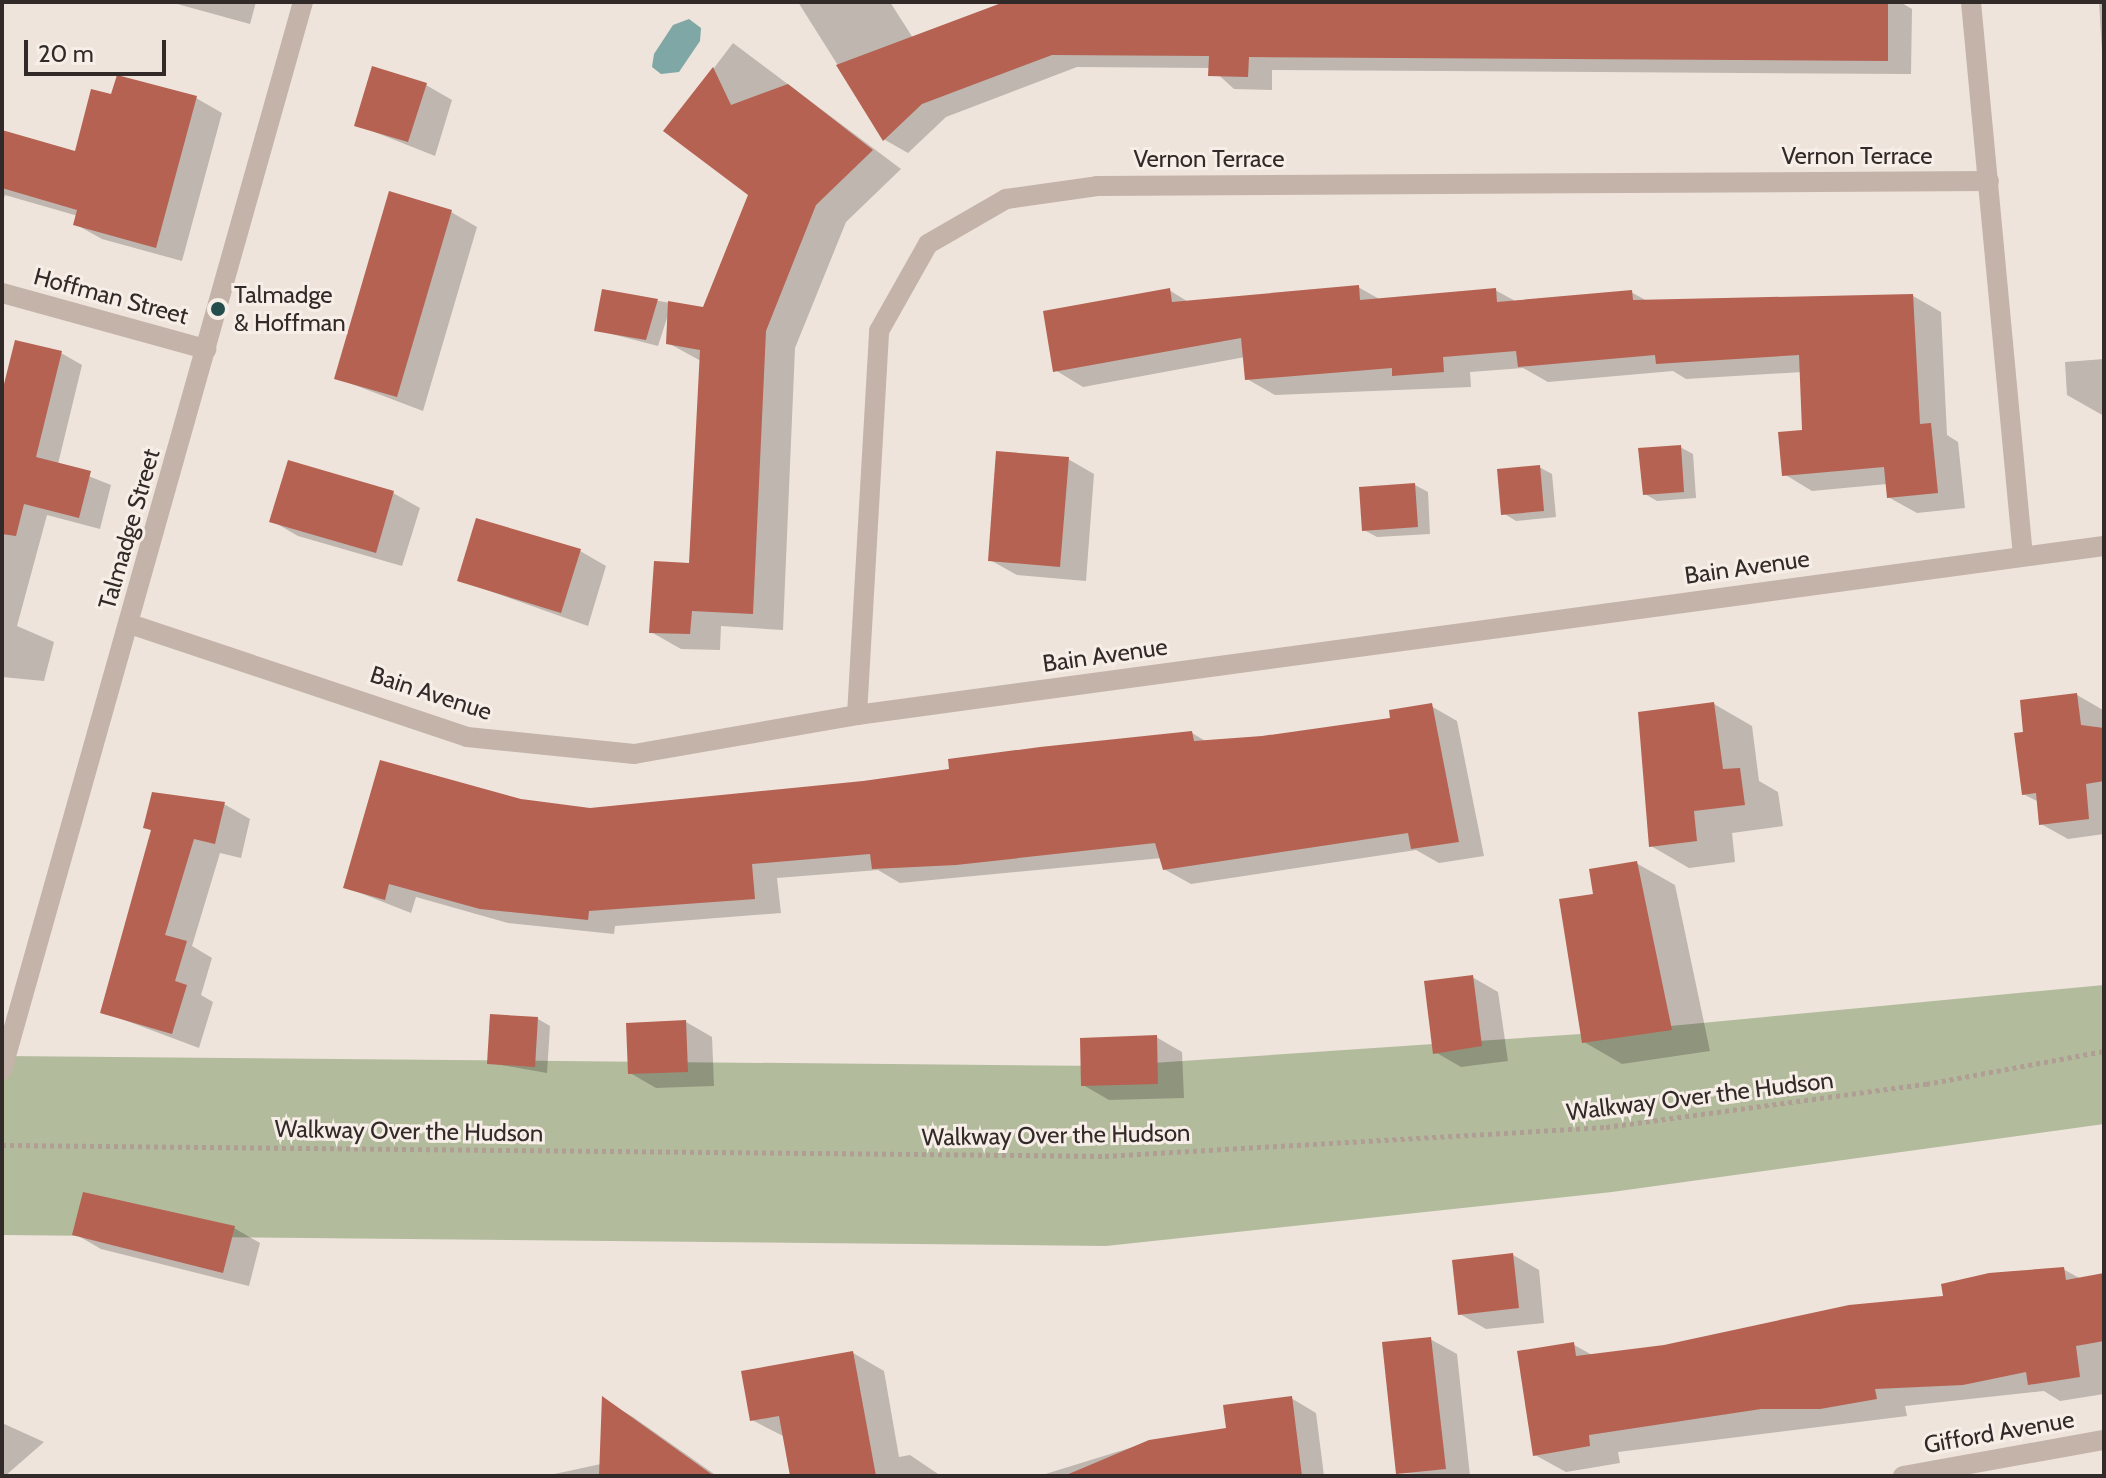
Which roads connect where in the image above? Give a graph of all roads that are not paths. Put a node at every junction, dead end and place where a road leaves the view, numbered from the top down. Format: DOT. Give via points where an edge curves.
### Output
graph roads {
  1 [pos="303,2"];
  2 [pos="1971,2"];
  3 [pos="1989,181"];
  4 [pos="2,293"];
  5 [pos="206,349"];
  6 [pos="2104,546"];
  7 [pos="2023,556"];
  8 [pos="130,624"];
  9 [pos="857,715"];
  10 [pos="2,1070"];
  11 [pos="2104,1440"];
  12 [pos="1903,1476"];
  1 -- 5 [label="street, Talmadge Street"];
  2 -- 3 [label="street"];
  3 -- 7 [label="street"];
  3 -- 9 [label="street, Vernon Terrace" via="1097,186 1006,199 928,244 879,331"];
  4 -- 5 [label="street, Hoffman Street"];
  5 -- 8 [label="street, Talmadge Street"];
  6 -- 7 [label="street, Bain Avenue"];
  7 -- 9 [label="street, Bain Avenue"];
  8 -- 9 [label="street, Bain Avenue" via="467,737 561,752 634,754"];
  8 -- 10 [label="street, Talmadge Street"];
  11 -- 12 [label="street, Gifford Avenue"];
}
